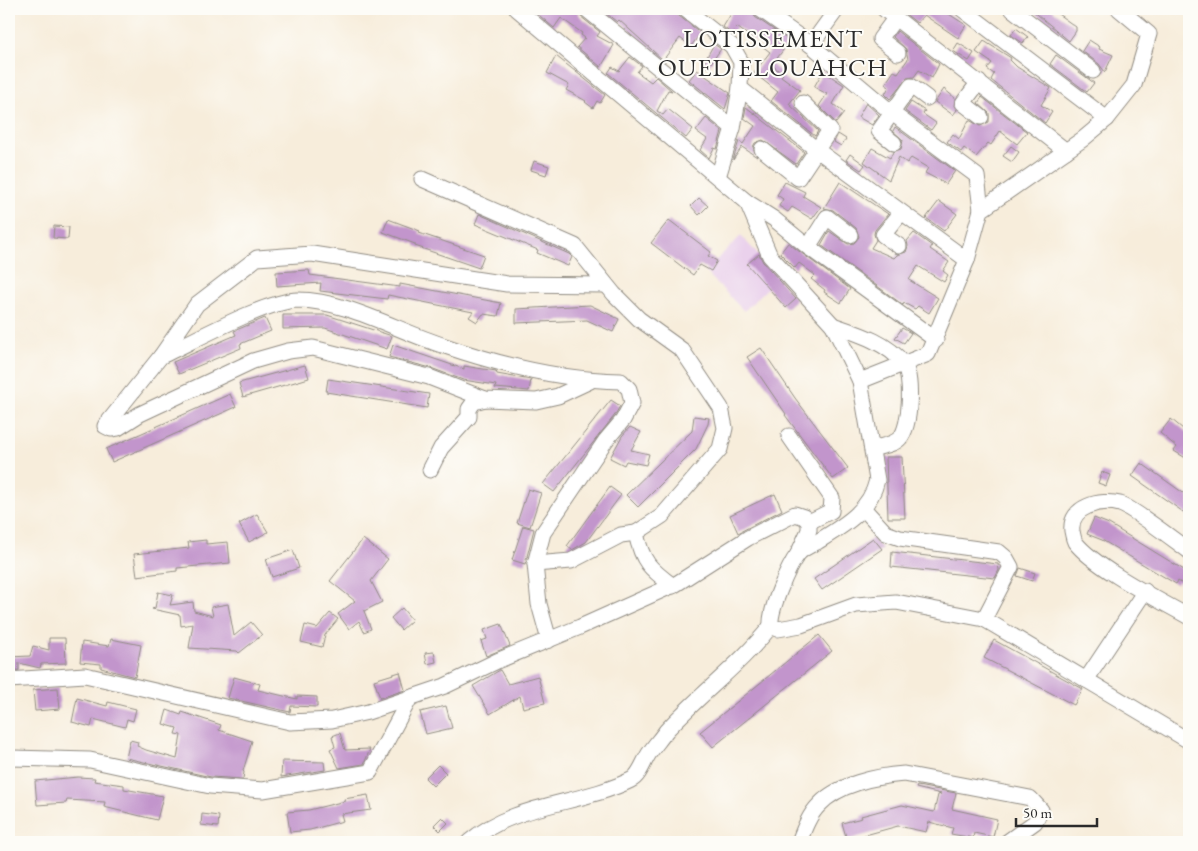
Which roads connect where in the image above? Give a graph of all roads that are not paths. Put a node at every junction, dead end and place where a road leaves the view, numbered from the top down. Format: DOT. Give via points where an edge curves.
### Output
graph roads {
  1 [pos="517,9"];
  2 [pos="586,9"];
  3 [pos="685,9"];
  4 [pos="760,9"];
  5 [pos="837,9"];
  6 [pos="962,9"];
  7 [pos="1012,9"];
  8 [pos="1119,9"];
  9 [pos="890,13"];
  10 [pos="810,45"];
  11 [pos="898,53"];
  12 [pos="1094,71"];
  13 [pos="979,82"];
  14 [pos="740,88"];
  15 [pos="927,98"];
  16 [pos="803,103"];
  17 [pos="892,112"];
  18 [pos="981,117"];
  19 [pos="1107,118"];
  20 [pos="733,128"];
  21 [pos="894,143"];
  22 [pos="762,149"];
  23 [pos="817,150"];
  24 [pos="1066,151"];
  25 [pos="718,177"];
  26 [pos="422,180"];
  27 [pos="747,202"];
  28 [pos="981,210"];
  29 [pos="901,212"];
  30 [pos="850,235"];
  31 [pos="900,246"];
  32 [pos="808,247"];
  33 [pos="967,260"];
  34 [pos="606,285"];
  35 [pos="832,325"];
  36 [pos="936,340"];
  37 [pos="161,356"];
  38 [pos="905,364"];
  39 [pos="590,381"];
  40 [pos="861,387"];
  41 [pos="485,399"];
  42 [pos="789,436"];
  43 [pos="872,449"];
  44 [pos="430,470"];
  45 [pos="864,508"];
  46 [pos="809,522"];
  47 [pos="636,532"];
  48 [pos="1189,551"];
  49 [pos="798,554"];
  50 [pos="535,564"];
  51 [pos="673,586"];
  52 [pos="1141,597"];
  53 [pos="1189,617"];
  54 [pos="984,619"];
  55 [pos="771,626"];
  56 [pos="549,640"];
  57 [pos="9,680"];
  58 [pos="1086,680"];
  59 [pos="410,698"];
  60 [pos="1189,741"];
  61 [pos="12,758"];
  62 [pos="469,842"];
  63 [pos="799,842"];
  64 [pos="1007,842"];
  1 -- 25 [label="street"];
  2 -- 20 [label="street"];
  3 -- 14 [label="street" via="732,46 741,62"];
  4 -- 10 [label="street"];
  5 -- 10 [label="street"];
  6 -- 19 [label="street"];
  7 -- 12 [label="street"];
  8 -- 19 [label="street" via="1149,34 1134,85"];
  9 -- 11 [label="street" via="880,38"];
  9 -- 13 [label="street"];
  10 -- 17 [label="street"];
  13 -- 18 [label="street" via="962,102"];
  13 -- 24 [label="street"];
  14 -- 20 [label="street"];
  14 -- 23 [label="street"];
  15 -- 17 [label="street" via="911,86"];
  16 -- 23 [label="street" via="830,130"];
  17 -- 21 [label="street" via="879,131"];
  17 -- 28 [label="street" via="977,176"];
  19 -- 24 [label="street"];
  20 -- 25 [label="street"];
  22 -- 23 [label="street" via="798,178"];
  23 -- 29 [label="street"];
  24 -- 28 [label="street"];
  25 -- 27 [label="street"];
  26 -- 34 [label="street" via="575,246"];
  27 -- 32 [label="street"];
  27 -- 35 [label="street" via="770,256"];
  28 -- 33 [label="street"];
  29 -- 31 [label="street" via="883,235"];
  29 -- 33 [label="street"];
  30 -- 32 [label="street" via="827,217"];
  32 -- 36 [label="street"];
  33 -- 36 [label="street"];
  34 -- 37 [label="street" via="507,284 312,254 257,258 197,304"];
  34 -- 47 [label="street" via="639,319 682,350 721,408 726,428 720,449 662,516"];
  35 -- 38 [label="street" via="862,335"];
  35 -- 40 [label="street"];
  36 -- 38 [label="street" via="928,354"];
  37 -- 39 [label="street" via="272,305 298,300 344,308 443,346 548,375"];
  37 -- 41 [label="street" via="105,426 118,428 140,414 253,361 288,350 313,348 429,377"];
  38 -- 40 [label="street"];
  38 -- 43 [label="street" via="911,387 905,429 891,444"];
  39 -- 41 [label="street" via="558,396 536,401"];
  39 -- 50 [label="street" via="621,381 629,389 632,403 543,533"];
  40 -- 43 [label="street"];
  41 -- 44 [label="street" via="474,402 469,409 469,417 441,448"];
  42 -- 46 [label="street" via="834,504 831,511"];
  43 -- 45 [label="street" via="877,480 874,494"];
  45 -- 49 [label="street"];
  45 -- 54 [label="street" via="886,533 900,538 999,552 1006,558 1011,567"];
  46 -- 49 [label="street" via="809,530"];
  46 -- 51 [label="street" via="795,514 748,538"];
  47 -- 50 [label="street" via="621,535 571,561"];
  47 -- 51 [label="street" via="639,548 651,570"];
  48 -- 52 [label="street" via="1121,504 1094,504 1076,515 1072,526 1073,540"];
  49 -- 55 [label="street" via="777,594"];
  50 -- 56 [label="street" via="539,604"];
  51 -- 56 [label="street"];
  52 -- 53 [label="street"];
  52 -- 58 [label="street"];
  54 -- 55 [label="street" via="896,602 856,605 801,625 778,629"];
  54 -- 58 [label="street"];
  55 -- 62 [label="street" via="753,650 667,730 634,778 608,790 533,810 491,828"];
  56 -- 59 [label="street"];
  57 -- 59 [label="street" via="85,675 290,722 332,720"];
  58 -- 60 [label="street"];
  59 -- 61 [label="street" via="370,772 264,790 210,786 90,760"];
  63 -- 64 [label="street" via="819,804 860,782 883,775 904,774 1030,798 1041,810 1035,822"];
}
